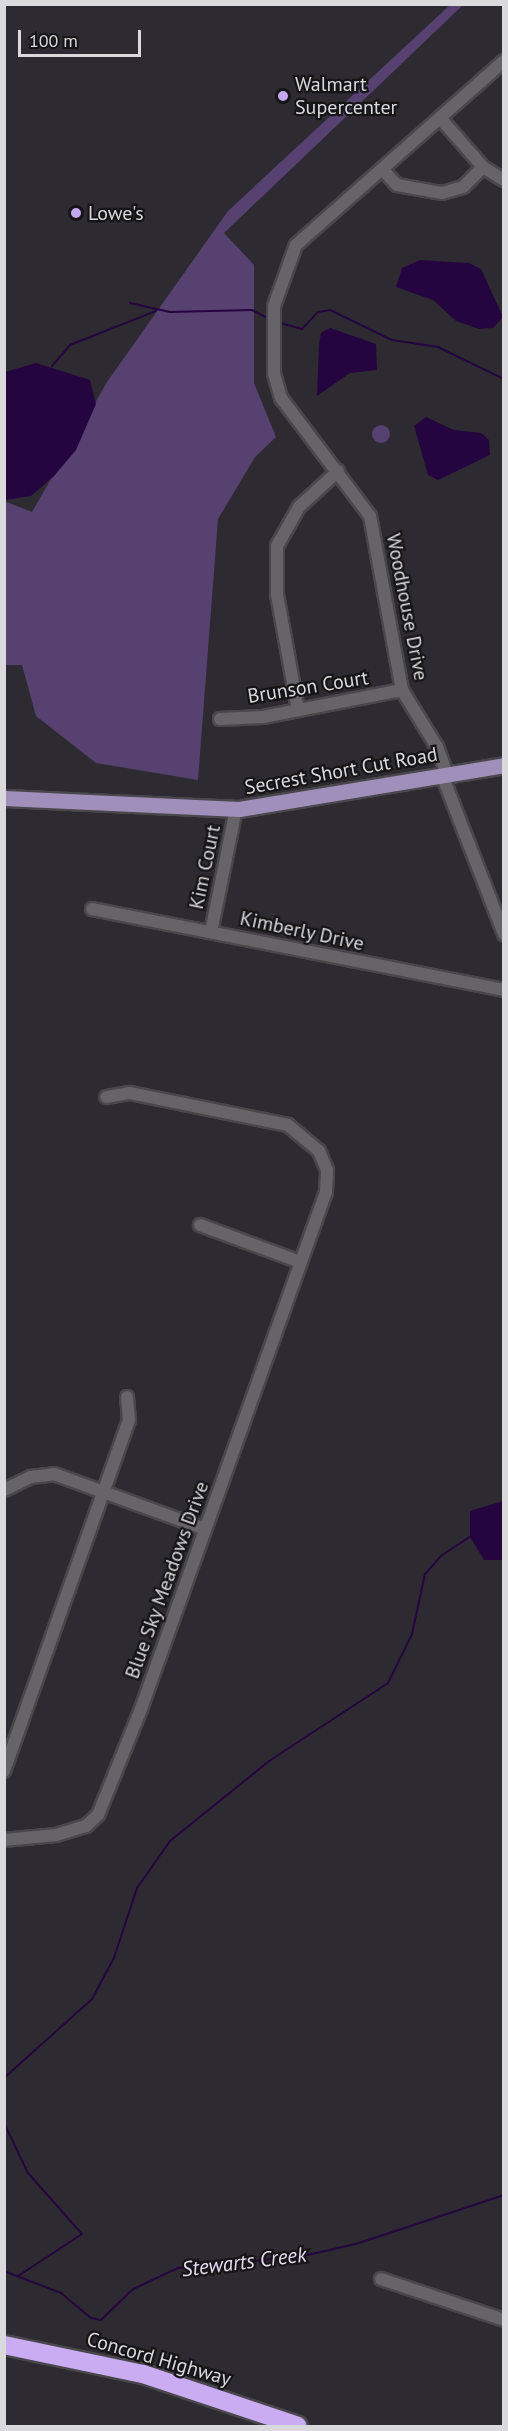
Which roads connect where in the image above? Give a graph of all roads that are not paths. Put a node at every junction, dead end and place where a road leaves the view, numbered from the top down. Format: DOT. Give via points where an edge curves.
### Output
graph roads {
  1 [pos="504,61"];
  2 [pos="441,118"];
  3 [pos="483,166"];
  4 [pos="382,169"];
  5 [pos="504,180"];
  6 [pos="338,471"];
  7 [pos="402,690"];
  8 [pos="298,710"];
  9 [pos="220,719"];
  10 [pos="504,765"];
  11 [pos="445,775"];
  12 [pos="4,798"];
  13 [pos="236,809"];
  14 [pos="92,909"];
  15 [pos="211,932"];
  16 [pos="504,934"];
  17 [pos="504,990"];
  18 [pos="106,1096"];
  19 [pos="200,1225"];
  20 [pos="300,1262"];
  21 [pos="127,1397"];
  22 [pos="4,1490"];
  23 [pos="104,1491"];
  24 [pos="205,1529"];
  25 [pos="4,1772"];
  26 [pos="4,1840"];
  27 [pos="381,2279"];
  28 [pos="504,2320"];
  29 [pos="4,2344"];
  30 [pos="298,2427"];
  1 -- 2 [label="street, Woodhouse Drive"];
  2 -- 3 [label="street"];
  2 -- 4 [label="street, Woodhouse Drive"];
  3 -- 4 [label="street" via="463,187 442,193 397,185"];
  3 -- 5 [label="street"];
  4 -- 6 [label="street, Woodhouse Drive" via="296,245 277,285 272,345 281,398"];
  6 -- 7 [label="street, Woodhouse Drive" via="372,526"];
  6 -- 8 [label="street" via="299,507 277,546 277,594"];
  7 -- 8 [label="street, Brunson Court"];
  7 -- 11 [label="street, Woodhouse Drive" via="437,747"];
  8 -- 9 [label="street, Brunson Court"];
  10 -- 11 [label="main road, Secrest Short Cut Road"];
  11 -- 13 [label="main road, Secrest Short Cut Road"];
  11 -- 16 [label="street, Woodhouse Drive"];
  12 -- 13 [label="main road, Secrest Short Cut Road"];
  13 -- 15 [label="street, Kim Court"];
  14 -- 15 [label="street, Kimberly Drive"];
  15 -- 17 [label="street, Kimberly Drive"];
  18 -- 20 [label="street, Blue Sky Meadows Drive" via="129,1093 304,1133 327,1170 326,1192"];
  19 -- 20 [label="street"];
  20 -- 24 [label="street, Blue Sky Meadows Drive"];
  21 -- 23 [label="street" via="129,1420"];
  22 -- 23 [label="street" via="31,1477 54,1474"];
  23 -- 24 [label="street"];
  23 -- 25 [label="street"];
  24 -- 26 [label="street, Blue Sky Meadows Drive" via="98,1815 86,1826 56,1835"];
  27 -- 28 [label="street"];
  29 -- 30 [label="highway, Concord Highway" via="143,2374"];
}
